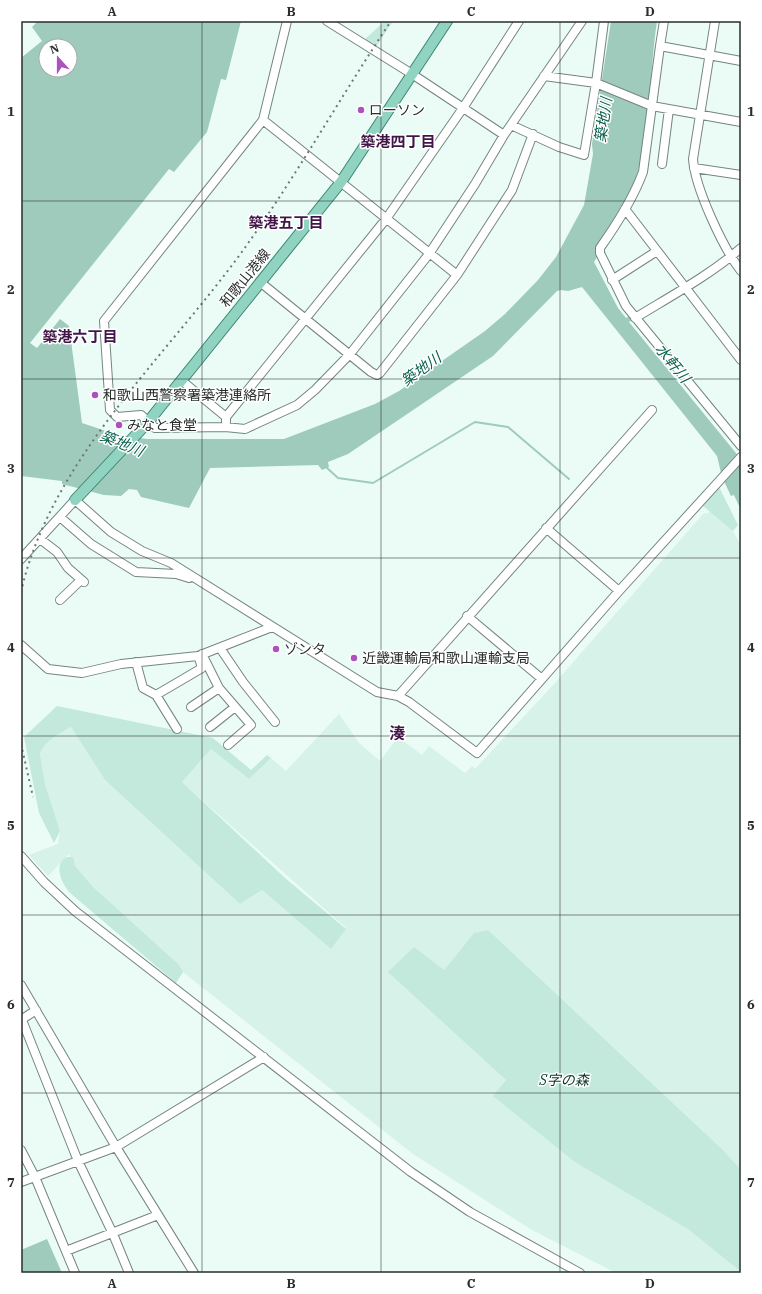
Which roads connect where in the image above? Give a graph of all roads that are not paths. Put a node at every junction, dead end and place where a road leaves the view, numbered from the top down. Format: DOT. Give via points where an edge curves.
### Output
graph roads {
  1 [pos="287,21"];
  2 [pos="327,21"];
  3 [pos="447,21"];
  4 [pos="519,21"];
  5 [pos="582,21"];
  6 [pos="604,21"];
  7 [pos="664,21"];
  8 [pos="715,21"];
  9 [pos="660,46"];
  10 [pos="710,56"];
  11 [pos="741,61"];
  12 [pos="412,74"];
  13 [pos="544,76"];
  14 [pos="598,84"];
  15 [pos="651,105"];
  16 [pos="463,108"];
  17 [pos="669,109"];
  18 [pos="700,116"];
  19 [pos="263,120"];
  20 [pos="741,122"];
  21 [pos="511,125"];
  22 [pos="533,134"];
  23 [pos="504,135"];
  24 [pos="662,164"];
  25 [pos="694,168"];
  26 [pos="741,175"];
  27 [pos="341,182"];
  28 [pos="625,209"];
  29 [pos="386,219"];
  30 [pos="741,248"];
  31 [pos="657,251"];
  32 [pos="429,254"];
  33 [pos="730,257"];
  34 [pos="741,271"];
  35 [pos="457,275"];
  36 [pos="612,280"];
  37 [pos="260,282"];
  38 [pos="685,287"];
  39 [pos="636,318"];
  40 [pos="306,319"];
  41 [pos="350,354"];
  42 [pos="741,360"];
  43 [pos="181,380"];
  44 [pos="652,410"];
  45 [pos="226,418"];
  46 [pos="148,422"];
  47 [pos="225,427"];
  48 [pos="741,446"];
  49 [pos="741,457"];
  50 [pos="79,496"];
  51 [pos="60,517"];
  52 [pos="546,528"];
  53 [pos="40,538"];
  54 [pos="21,559"];
  55 [pos="197,580"];
  56 [pos="619,591"];
  57 [pos="60,600"];
  58 [pos="467,616"];
  59 [pos="272,627"];
  60 [pos="21,644"];
  61 [pos="220,648"];
  62 [pos="200,655"];
  63 [pos="136,662"];
  64 [pos="542,679"];
  65 [pos="219,688"];
  66 [pos="156,695"];
  67 [pos="398,696"];
  68 [pos="191,707"];
  69 [pos="235,707"];
  70 [pos="275,722"];
  71 [pos="210,727"];
  72 [pos="177,729"];
  73 [pos="228,745"];
  74 [pos="21,856"];
  75 [pos="21,985"];
  76 [pos="36,1010"];
  77 [pos="21,1020"];
  78 [pos="264,1057"];
  79 [pos="116,1147"];
  80 [pos="21,1150"];
  81 [pos="78,1161"];
  82 [pos="35,1176"];
  83 [pos="21,1182"];
  84 [pos="158,1215"];
  85 [pos="113,1234"];
  86 [pos="66,1251"];
  87 [pos="75,1273"];
  88 [pos="129,1273"];
  89 [pos="194,1273"];
  90 [pos="580,1273"];
  1 -- 19 [label="street"];
  2 -- 12 [label="street"];
  3 -- 12 [label="main road, 和歌山港線"];
  4 -- 16 [label="street"];
  5 -- 13 [label="street"];
  6 -- 14 [label="street" via="598,61"];
  7 -- 9 [label="street"];
  8 -- 10 [label="street"];
  9 -- 10 [label="street"];
  9 -- 15 [label="street"];
  10 -- 11 [label="street"];
  10 -- 18 [label="street"];
  12 -- 16 [label="street"];
  12 -- 27 [label="main road, 和歌山港線"];
  13 -- 14 [label="street"];
  13 -- 21 [label="street"];
  14 -- 15 [label="street"];
  14 -- 22 [label="street" via="584,155 559,147"];
  15 -- 17 [label="street"];
  15 -- 28 [label="street" via="643,172"];
  16 -- 23 [label="street"];
  16 -- 29 [label="street"];
  17 -- 18 [label="street"];
  17 -- 24 [label="street"];
  18 -- 20 [label="street"];
  18 -- 25 [label="street" via="693,159"];
  19 -- 27 [label="street"];
  19 -- 46 [label="street" via="104,321 110,410 117,417 140,415"];
  21 -- 22 [label="street"];
  21 -- 23 [label="street"];
  22 -- 35 [label="street" via="512,190"];
  23 -- 32 [label="street"];
  25 -- 26 [label="street"];
  25 -- 33 [label="street" via="698,186"];
  27 -- 29 [label="street"];
  27 -- 37 [label="main road, 和歌山港線"];
  28 -- 31 [label="street"];
  28 -- 36 [label="street" via="600,248"];
  29 -- 32 [label="street"];
  29 -- 40 [label="street"];
  30 -- 33 [label="street"];
  31 -- 36 [label="street"];
  31 -- 38 [label="street"];
  32 -- 35 [label="street"];
  32 -- 41 [label="street"];
  33 -- 34 [label="street"];
  33 -- 38 [label="street"];
  35 -- 41 [label="street" via="380,373 377,375 372,372"];
  36 -- 39 [label="street" via="626,306"];
  37 -- 40 [label="street"];
  37 -- 43 [label="main road, 和歌山港線"];
  38 -- 39 [label="street"];
  38 -- 42 [label="street"];
  39 -- 48 [label="street"];
  40 -- 41 [label="street"];
  40 -- 45 [label="street"];
  41 -- 47 [label="street" via="315,390 297,404 245,429"];
  43 -- 45 [label="street"];
  43 -- 46 [label="main road, 和歌山港線"];
  44 -- 52 [label="street"];
  45 -- 47 [label="street"];
  46 -- 47 [label="street" via="155,428"];
  46 -- 50 [label="main road, 和歌山港線"];
  49 -- 56 [label="street"];
  50 -- 51 [label="street"];
  50 -- 55 [label="street" via="111,532"];
  51 -- 53 [label="street"];
  51 -- 55 [label="street" via="91,544 136,572 176,574"];
  52 -- 56 [label="street"];
  52 -- 58 [label="street"];
  53 -- 54 [label="street"];
  53 -- 57 [label="street" via="57,552 68,568 82,581"];
  55 -- 59 [label="street"];
  56 -- 64 [label="street"];
  58 -- 64 [label="street"];
  58 -- 67 [label="street"];
  59 -- 61 [label="street"];
  59 -- 67 [label="street" via="378,692"];
  60 -- 63 [label="street" via="50,670 82,672"];
  61 -- 62 [label="street"];
  61 -- 70 [label="street"];
  62 -- 63 [label="street"];
  62 -- 65 [label="street"];
  62 -- 66 [label="street" via="202,668"];
  63 -- 66 [label="street" via="143,688"];
  64 -- 67 [label="street" via="477,753"];
  65 -- 68 [label="street"];
  65 -- 69 [label="street"];
  66 -- 72 [label="street"];
  69 -- 71 [label="street"];
  69 -- 73 [label="street" via="251,726"];
  74 -- 78 [label="street" via="75,911"];
  75 -- 76 [label="street"];
  76 -- 77 [label="street"];
  76 -- 79 [label="street"];
  77 -- 81 [label="street"];
  78 -- 79 [label="street"];
  78 -- 90 [label="street" via="411,1172 470,1212"];
  79 -- 81 [label="street"];
  79 -- 84 [label="street"];
  80 -- 82 [label="street"];
  81 -- 82 [label="street"];
  81 -- 85 [label="street"];
  82 -- 83 [label="street"];
  82 -- 86 [label="street"];
  84 -- 85 [label="street"];
  84 -- 89 [label="street"];
  85 -- 86 [label="street"];
  85 -- 88 [label="street"];
  86 -- 87 [label="street"];
}
